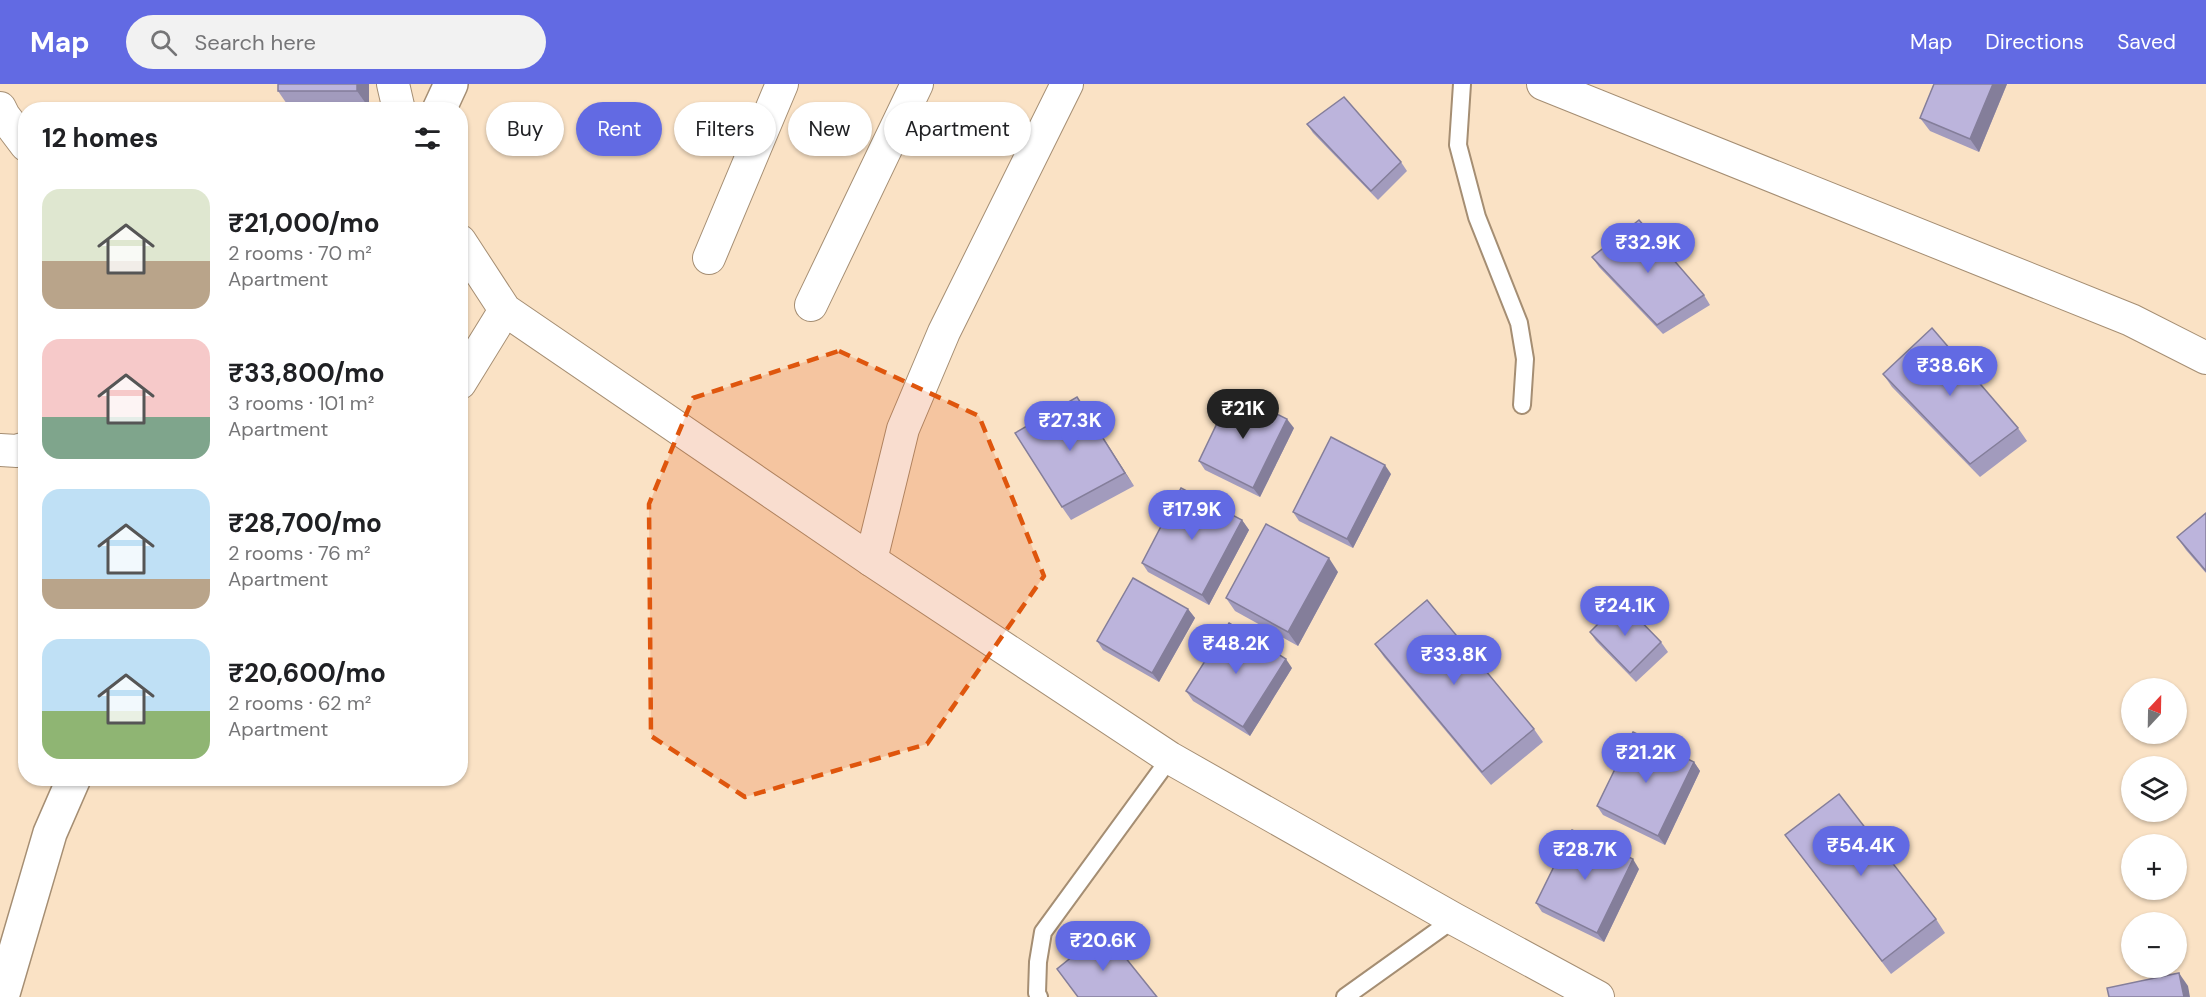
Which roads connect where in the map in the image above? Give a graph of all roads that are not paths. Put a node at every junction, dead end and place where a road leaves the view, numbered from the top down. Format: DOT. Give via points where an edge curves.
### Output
graph roads {
  1 [pos="393,84"];
  2 [pos="451,84"];
  3 [pos="782,84"];
  4 [pos="917,84"];
  5 [pos="1067,84"];
  6 [pos="1462,84"];
  7 [pos="1543,84"];
  8 [pos="397,102"];
  9 [pos="443,102"];
  10 [pos="0,108"];
  11 [pos="18,134"];
  12 [pos="468,253"];
  13 [pos="709,258"];
  14 [pos="811,305"];
  15 [pos="505,310"];
  16 [pos="2206,358"];
  17 [pos="468,370"];
  18 [pos="1522,405"];
  19 [pos="0,450"];
  20 [pos="18,451"];
  21 [pos="871,560"];
  22 [pos="1170,758"];
  23 [pos="71,786"];
  24 [pos="1454,919"];
  25 [pos="2,997"];
  26 [pos="1039,997"];
  27 [pos="1345,997"];
  28 [pos="1598,997"];
  1 -- 8 [label="street"];
  2 -- 9 [label="street"];
  3 -- 13 [label="street"];
  4 -- 14 [label="street"];
  5 -- 21 [label="street" via="944,332 903,429"];
  6 -- 18 [label="lane" via="1458,145 1477,217 1519,323 1525,359"];
  7 -- 16 [label="street" via="2131,320"];
  10 -- 11 [label="street"];
  12 -- 15 [label="street"];
  15 -- 17 [label="street"];
  15 -- 21 [label="street"];
  19 -- 20 [label="street"];
  21 -- 22 [label="street"];
  22 -- 24 [label="street"];
  22 -- 26 [label="lane" via="1043,932 1038,962"];
  23 -- 25 [label="street" via="50,833"];
  24 -- 27 [label="lane"];
  24 -- 28 [label="street"];
}
